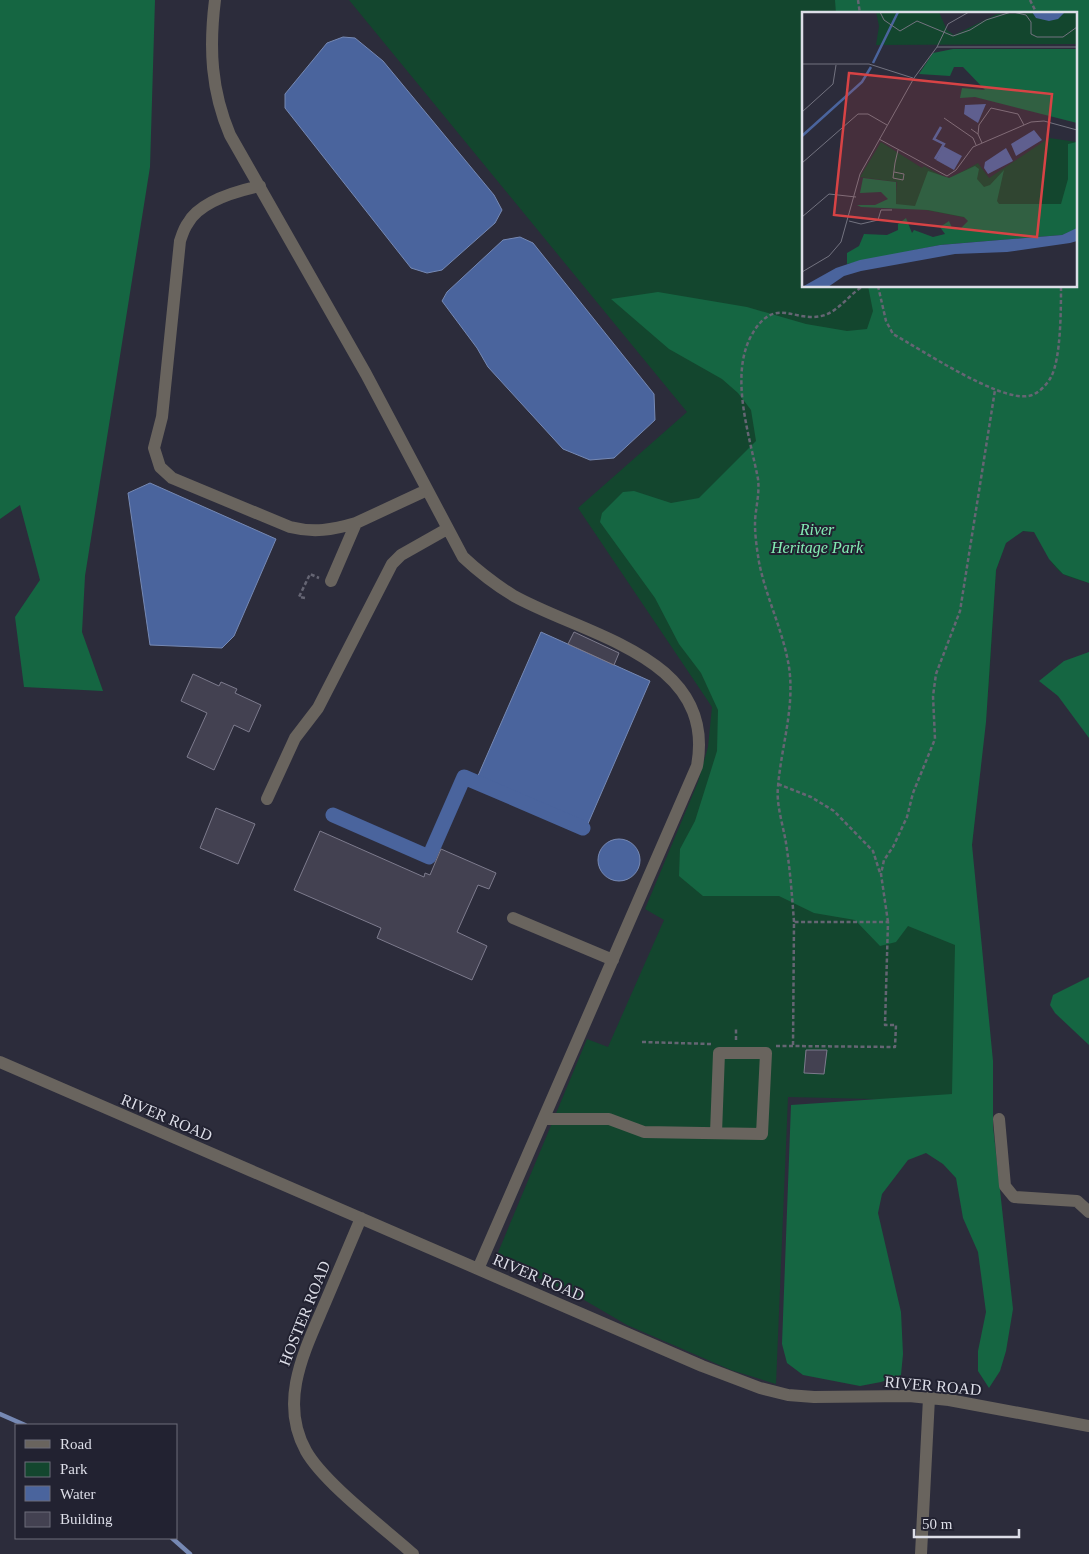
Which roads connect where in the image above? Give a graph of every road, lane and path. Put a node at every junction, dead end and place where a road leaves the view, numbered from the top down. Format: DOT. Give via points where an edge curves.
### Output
graph roads {
  1 [pos="215,0"];
  2 [pos="1030,0"];
  3 [pos="1036,12"];
  4 [pos="260,186"];
  5 [pos="860,288"];
  6 [pos="878,288"];
  7 [pos="1061,288"];
  8 [pos="995,390"];
  9 [pos="427,490"];
  10 [pos="356,523"];
  11 [pos="447,529"];
  12 [pos="331,581"];
  13 [pos="305,598"];
  14 [pos="778,784"];
  15 [pos="267,799"];
  16 [pos="882,876"];
  17 [pos="513,918"];
  18 [pos="794,922"];
  19 [pos="888,922"];
  20 [pos="613,960"];
  21 [pos="736,1028"];
  22 [pos="642,1042"];
  23 [pos="717,1044"];
  24 [pos="736,1044"];
  25 [pos="772,1046"];
  26 [pos="793,1046"];
  27 [pos="0,1062"];
  28 [pos="999,1118"];
  29 [pos="544,1119"];
  30 [pos="716,1133"];
  31 [pos="1089,1212"];
  32 [pos="361,1218"];
  33 [pos="478,1269"];
  34 [pos="929,1398"];
  35 [pos="1089,1426"];
  36 [pos="413,1554"];
  37 [pos="921,1554"];
  1 -- 4 [label="street" via="211,53 217,101 230,135"];
  2 -- 3 [label="path"];
  4 -- 9 [label="street"];
  4 -- 10 [label="street" via="222,196 188,221 180,241 162,417 154,448 160,467 172,478 290,527 308,532 329,531"];
  5 -- 14 [label="path" via="825,314 777,312 764,319 750,338 745,354 741,397 758,482 755,524 759,563 782,632 789,669 789,717"];
  6 -- 8 [label="path" via="886,321 893,334"];
  7 -- 8 [label="path" via="1057,364 1051,378 1030,396"];
  8 -- 16 [label="path" via="960,611 936,674 933,696 935,739 907,817 884,860"];
  9 -- 10 [label="street"];
  9 -- 11 [label="street"];
  10 -- 12 [label="street"];
  11 -- 15 [label="street" via="401,555 392,564 318,708 295,738"];
  11 -- 20 [label="street" via="463,557 501,587 644,657 662,669 677,683 696,715 700,740 697,766"];
  12 -- 13 [label="path" via="310,574 299,598"];
  14 -- 16 [label="path" via="811,797 834,811 874,851"];
  14 -- 18 [label="path" via="791,873"];
  16 -- 19 [label="path"];
  17 -- 20 [label="street"];
  18 -- 19 [label="path"];
  18 -- 26 [label="path"];
  19 -- 26 [label="path" via="884,1025 896,1025 895,1047"];
  20 -- 29 [label="street"];
  21 -- 24 [label="path"];
  22 -- 23 [label="path"];
  25 -- 26 [label="path"];
  27 -- 32 [label="street, RIVER ROAD"];
  28 -- 31 [label="street" via="1005,1186 1014,1197 1077,1201"];
  29 -- 30 [label="street" via="609,1119 644,1132"];
  29 -- 33 [label="street"];
  30 -- 30 [label="street" via="762,1134 766,1053 719,1053"];
  32 -- 33 [label="street, RIVER ROAD"];
  32 -- 36 [label="street, HOSTER ROAD" via="301,1359 293,1399 296,1421 312,1459"];
  33 -- 34 [label="street, RIVER ROAD" via="702,1366 767,1390 806,1397"];
  34 -- 35 [label="street, RIVER ROAD"];
  34 -- 37 [label="street"];
}
